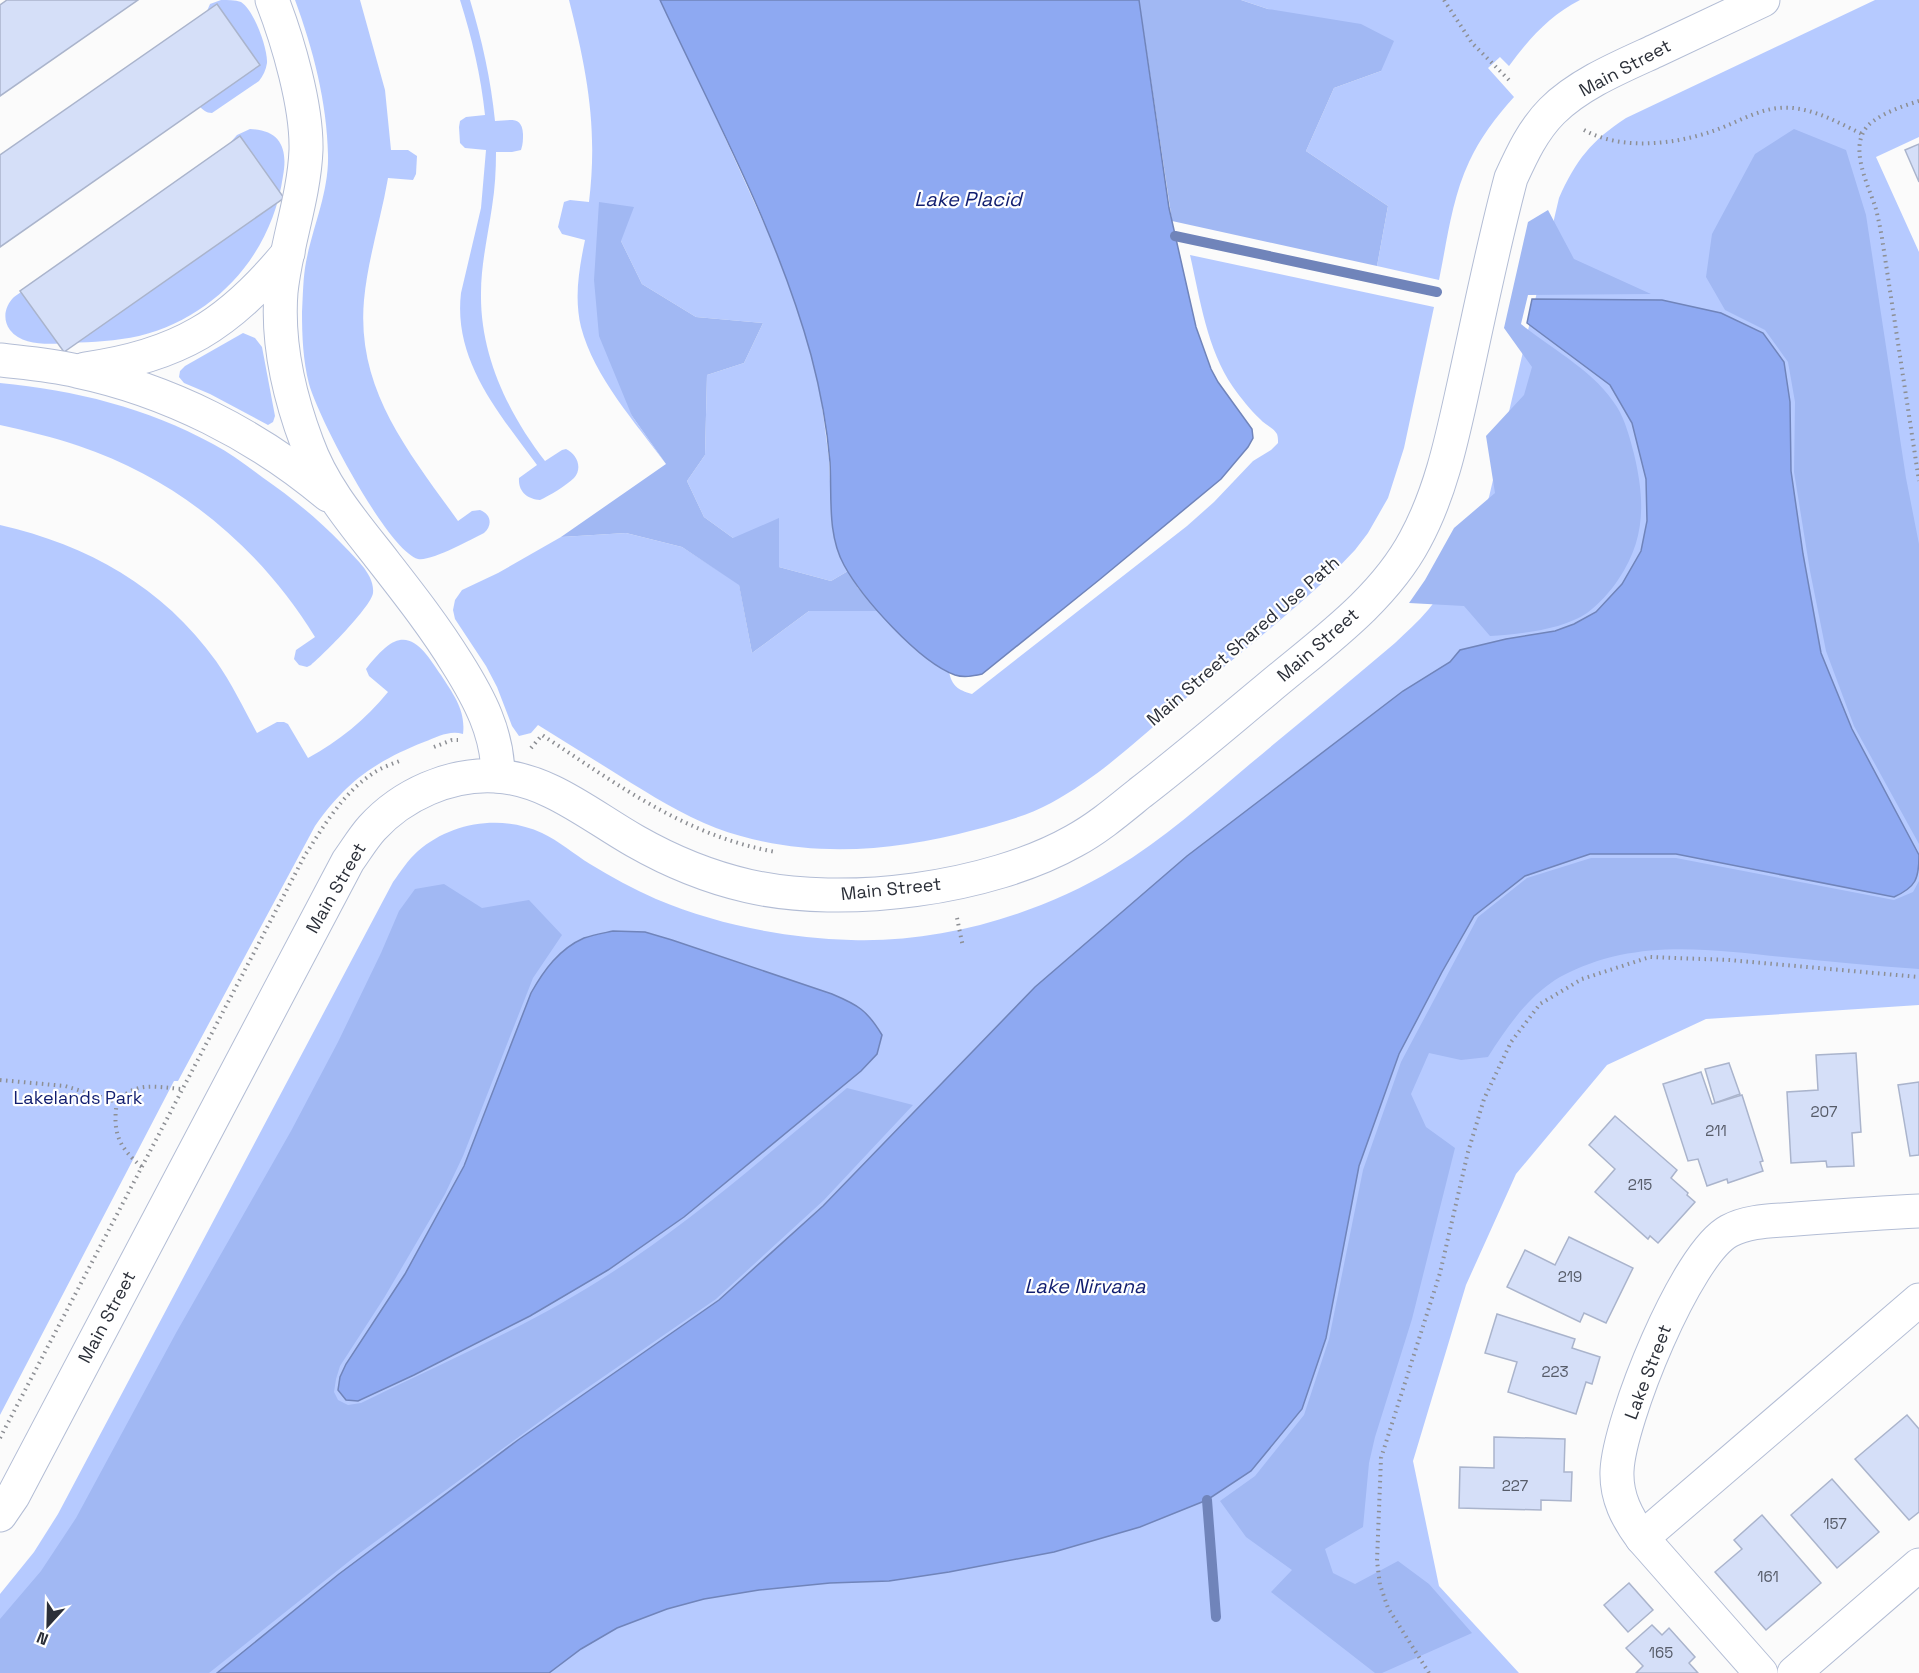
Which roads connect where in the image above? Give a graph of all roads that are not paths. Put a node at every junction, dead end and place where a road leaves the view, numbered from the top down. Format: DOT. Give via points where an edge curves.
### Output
graph roads {
  1 [pos="273,0"];
  2 [pos="1763,0"];
  3 [pos="288,253"];
  4 [pos="0,360"];
  5 [pos="77,371"];
  6 [pos="339,504"];
  7 [pos="498,776"];
  8 [pos="1919,1210"];
  9 [pos="1919,1300"];
  10 [pos="0,1515"];
  11 [pos="1642,1538"];
  12 [pos="1919,1565"];
  13 [pos="1761,1673"];
  14 [pos="1794,1673"];
  1 -- 3 [label="street" via="301,98 306,147"];
  2 -- 7 [label="street, Main Street" via="1608,74 1552,111 1529,141 1511,178 1445,462 1416,538 1398,569 1346,623 1158,779 1076,840 1011,868 950,883 858,895 785,892 715,877 675,862 555,793 526,781"];
  3 -- 5 [label="street" via="248,298 200,333 156,353"];
  3 -- 6 [label="street" via="280,318 284,362 307,444"];
  4 -- 5 [label="street"];
  5 -- 6 [label="street" via="138,387 210,418 290,466"];
  6 -- 7 [label="street" via="423,613 477,695 496,745"];
  7 -- 10 [label="street, Main Street" via="472,776 440,784 402,802 369,831 348,861"];
  8 -- 11 [label="street, Lake Street" via="1761,1222 1732,1229 1719,1237 1688,1280 1654,1347 1624,1435 1618,1489 1622,1506"];
  9 -- 11 [label="street"];
  11 -- 13 [label="street, Lake Street"];
  12 -- 14 [label="street"];
}
